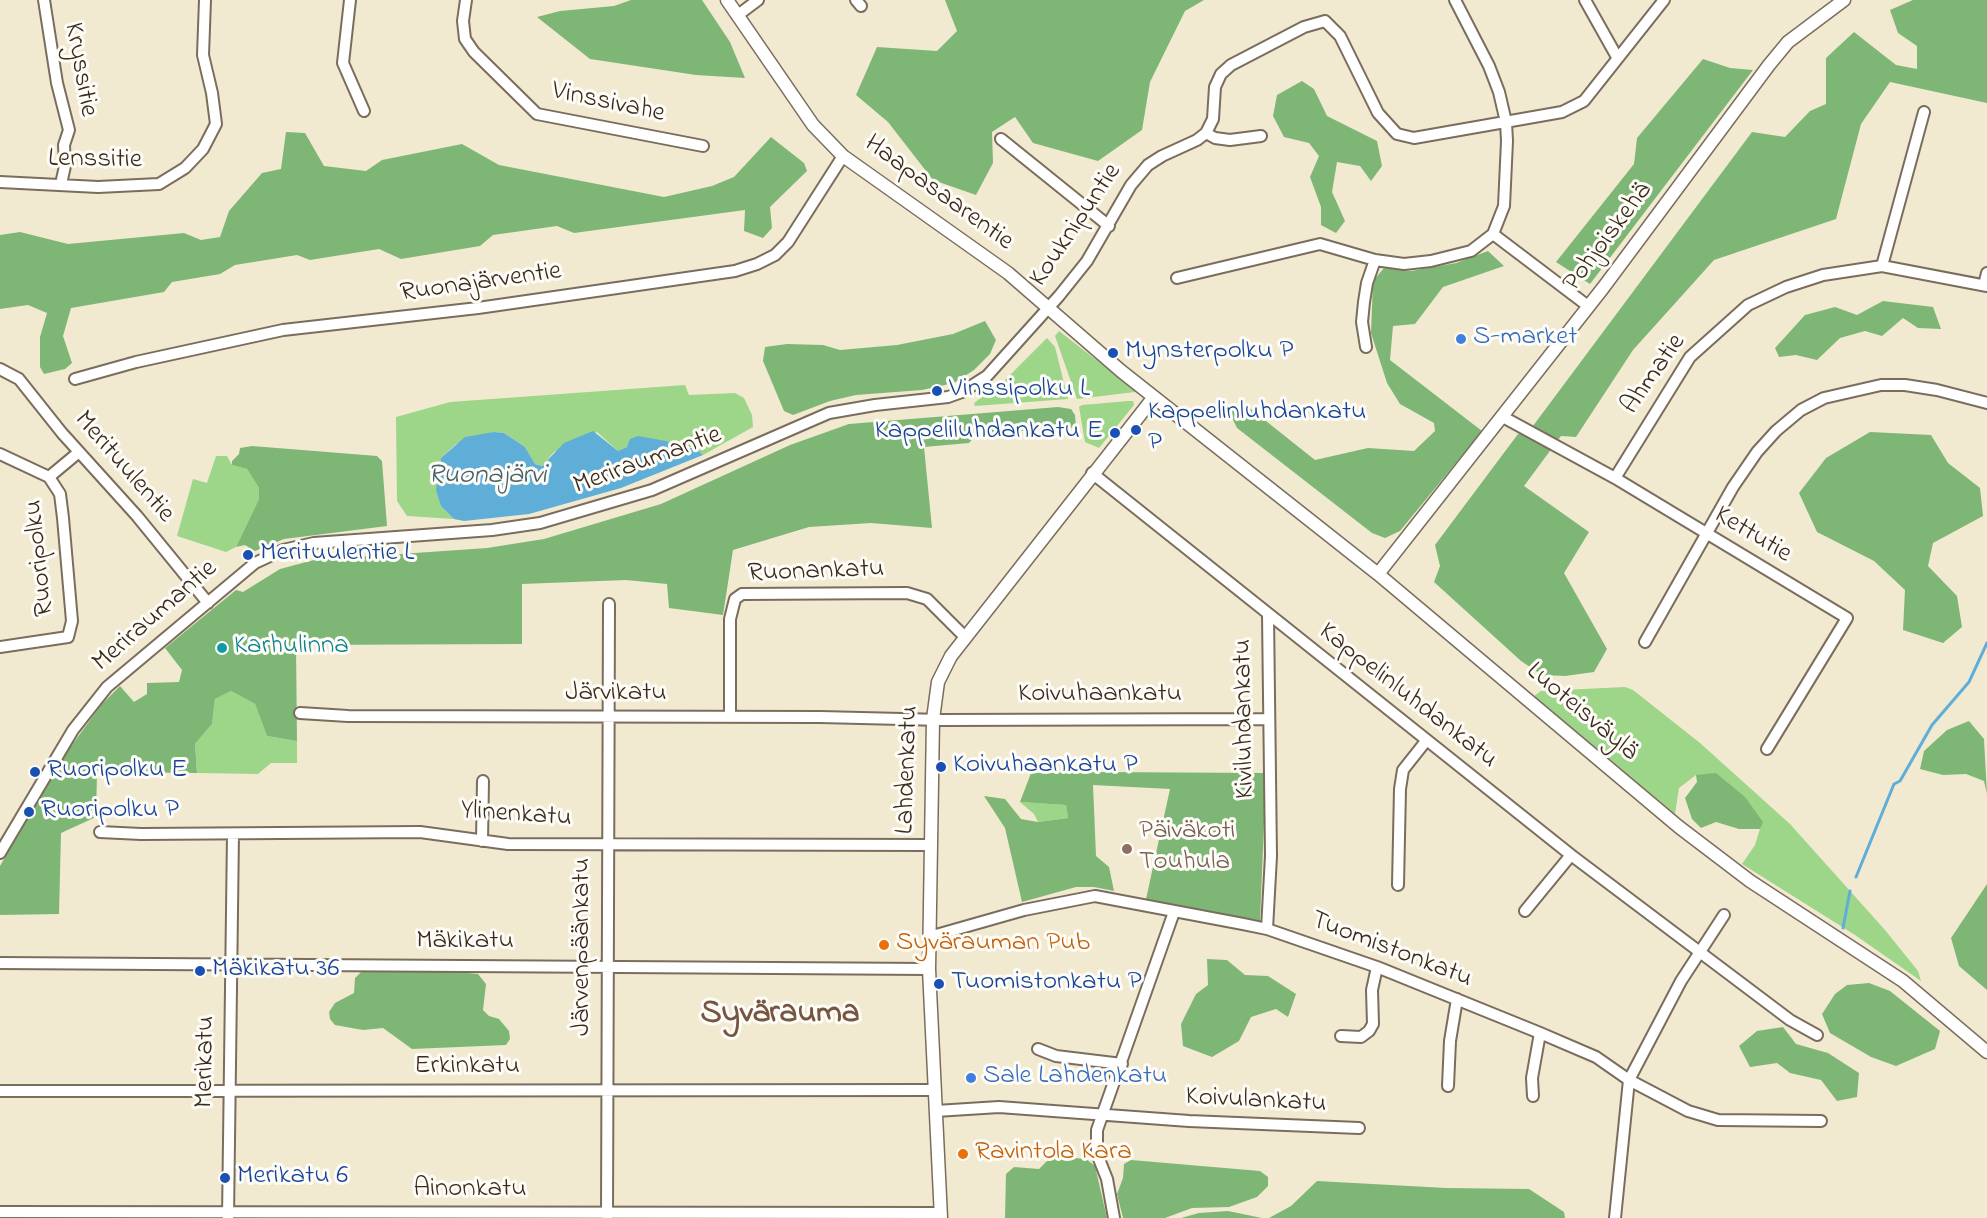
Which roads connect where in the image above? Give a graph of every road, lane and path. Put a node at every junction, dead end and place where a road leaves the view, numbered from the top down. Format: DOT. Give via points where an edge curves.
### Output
graph roads {
  1 [pos="44,0"];
  2 [pos="206,0"];
  3 [pos="350,0"];
  4 [pos="466,0"];
  5 [pos="727,0"];
  6 [pos="758,0"];
  7 [pos="1455,0"];
  8 [pos="1584,0"];
  9 [pos="1664,0"];
  10 [pos="1844,0"];
  11 [pos="1829,4"];
  12 [pos="738,15"];
  13 [pos="1617,57"];
  14 [pos="364,111"];
  15 [pos="1924,112"];
  16 [pos="1506,122"];
  17 [pos="1206,133"];
  18 [pos="1262,136"];
  19 [pos="1001,138"];
  20 [pos="703,146"];
  21 [pos="843,156"];
  22 [pos="0,182"];
  23 [pos="61,184"];
  24 [pos="1108,226"];
  25 [pos="1493,234"];
  26 [pos="1375,260"];
  27 [pos="1882,266"];
  28 [pos="1987,273"];
  29 [pos="1177,278"];
  30 [pos="1985,286"];
  31 [pos="1588,306"];
  32 [pos="1048,309"];
  33 [pos="1366,347"];
  34 [pos="0,369"];
  35 [pos="75,379"];
  36 [pos="1154,397"];
  37 [pos="1987,403"];
  38 [pos="1503,417"];
  39 [pos="79,452"];
  40 [pos="0,454"];
  41 [pos="1092,473"];
  42 [pos="49,477"];
  43 [pos="1615,477"];
  44 [pos="1706,535"];
  45 [pos="1378,574"];
  46 [pos="208,603"];
  47 [pos="609,604"];
  48 [pos="1268,615"];
  49 [pos="965,637"];
  50 [pos="1645,642"];
  51 [pos="0,647"];
  52 [pos="300,713"];
  53 [pos="607,717"];
  54 [pos="730,717"];
  55 [pos="1268,718"];
  56 [pos="933,719"];
  57 [pos="1426,741"];
  58 [pos="1767,749"];
  59 [pos="483,781"];
  60 [pos="100,832"];
  61 [pos="233,834"];
  62 [pos="482,841"];
  63 [pos="606,843"];
  64 [pos="930,845"];
  65 [pos="0,853"];
  66 [pos="1571,855"];
  67 [pos="1398,885"];
  68 [pos="1525,911"];
  69 [pos="1174,912"];
  70 [pos="1724,915"];
  71 [pos="1267,929"];
  72 [pos="929,937"];
  73 [pos="1699,951"];
  74 [pos="0,963"];
  75 [pos="232,965"];
  76 [pos="607,966"];
  77 [pos="1377,967"];
  78 [pos="929,969"];
  79 [pos="1456,999"];
  80 [pos="1540,1033"];
  81 [pos="1816,1035"];
  82 [pos="1341,1036"];
  83 [pos="1038,1049"];
  84 [pos="1987,1052"];
  85 [pos="1122,1064"];
  86 [pos="1629,1080"];
  87 [pos="1448,1086"];
  88 [pos="229,1090"];
  89 [pos="934,1090"];
  90 [pos="0,1091"];
  91 [pos="606,1091"];
  92 [pos="1533,1096"];
  93 [pos="936,1111"];
  94 [pos="1103,1115"];
  95 [pos="1821,1121"];
  96 [pos="1359,1128"];
  97 [pos="0,1212"];
  98 [pos="228,1215"];
  99 [pos="607,1216"];
  100 [pos="802,1216"];
  101 [pos="941,1216"];
  102 [pos="1114,1218"];
  103 [pos="1615,1218"];
  1 -- 23 [label="street, Kryssitie" via="69,130"];
  2 -- 23 [label="street, Lenssitie" via="203,55 216,124 203,149 185,168 159,184"];
  3 -- 14 [label="street" via="343,63"];
  4 -- 20 [label="street, Vinssivahe" via="465,39 537,114"];
  5 -- 12 [label="main road, Haapasaarentie"];
  6 -- 12 [label="street"];
  7 -- 16 [label="street" via="1489,66"];
  8 -- 13 [label="street"];
  9 -- 13 [label="street"];
  10 -- 11 [label="main road, Pohjoiskehä"];
  11 -- 31 [label="main road, Pohjoiskehä" via="1769,65"];
  12 -- 21 [label="main road, Haapasaarentie" via="813,125"];
  13 -- 16 [label="street" via="1595,89 1574,108"];
  15 -- 27 [label="street"];
  16 -- 17 [label="street" via="1414,138 1396,134 1378,112 1340,36 1325,21 1304,27 1221,74 1215,87 1213,119"];
  16 -- 25 [label="street" via="1504,206"];
  17 -- 18 [label="street" via="1230,140"];
  17 -- 24 [label="street, Kouknipuntie" via="1143,170"];
  19 -- 24 [label="street"];
  21 -- 32 [label="main road, Haapasaarentie" via="1008,273"];
  21 -- 35 [label="street, Ruonajärventie" via="788,242 766,260 735,271 283,330"];
  22 -- 23 [label="street, Lenssitie"];
  24 -- 32 [label="street, Kouknipuntie" via="1087,261"];
  25 -- 26 [label="street" via="1483,244 1457,256 1404,264"];
  25 -- 31 [label="street"];
  26 -- 29 [label="street" via="1320,244"];
  26 -- 33 [label="street" via="1364,302"];
  27 -- 30 [label="street, Ahmatie"];
  27 -- 43 [label="street, Ahmatie" via="1823,275 1748,305 1690,357"];
  28 -- 30 [label="street"];
  31 -- 38 [label="main road, Pohjoiskehä"];
  32 -- 36 [label="main road, Haapasaarentie"];
  32 -- 46 [label="street, Meriraumantie" via="987,376 948,397 829,413 652,490 540,523 357,538 283,550 255,563"];
  34 -- 39 [label="street, Merituulentie" via="19,379"];
  36 -- 41 [label="main road, Lahdenkatu"];
  36 -- 45 [label="main road, Luoteisväylä"];
  37 -- 44 [label="street" via="1905,385 1855,389 1824,398 1801,410 1757,452"];
  38 -- 43 [label="street, Kettutie"];
  38 -- 45 [label="main road, Pohjoiskehä"];
  39 -- 42 [label="street"];
  39 -- 46 [label="street, Merituulentie"];
  40 -- 42 [label="street"];
  41 -- 48 [label="street, Kappelinluhdankatu"];
  41 -- 49 [label="main road, Lahdenkatu"];
  42 -- 51 [label="street, Ruoripolku" via="60,494 63,518 72,621 68,637"];
  43 -- 44 [label="street, Kettutie"];
  44 -- 50 [label="street"];
  44 -- 58 [label="street, Kettutie" via="1847,618"];
  45 -- 84 [label="main road, Luoteisväylä" via="1687,833 1750,881 1903,981"];
  46 -- 65 [label="street, Meriraumantie" via="117,678 96,701 53,761"];
  47 -- 53 [label="street, Järvenpäänkatu"];
  48 -- 55 [label="street, Kiviluhdankatu"];
  48 -- 57 [label="street, Kappelinluhdankatu"];
  49 -- 54 [label="street, Ruonankatu" via="932,603 913,594 742,594 735,598 730,619"];
  49 -- 56 [label="main road, Lahdenkatu" via="947,661 938,682"];
  52 -- 53 [label="street, Järvikatu"];
  53 -- 54 [label="street, Järvikatu"];
  53 -- 63 [label="street, Järvenpäänkatu"];
  54 -- 56 [label="street, Järvikatu"];
  55 -- 56 [label="street, Koivuhaankatu"];
  55 -- 71 [label="street, Kiviluhdankatu" via="1271,856"];
  56 -- 64 [label="main road, Lahdenkatu"];
  57 -- 66 [label="street, Kappelinluhdankatu"];
  57 -- 67 [label="street" via="1403,770"];
  59 -- 62 [label="street"];
  60 -- 61 [label="street, Ylinenkatu"];
  61 -- 62 [label="street, Ylinenkatu" via="420,832"];
  61 -- 75 [label="street, Merikatu"];
  62 -- 63 [label="street, Ylinenkatu"];
  63 -- 64 [label="street, Ylinenkatu"];
  63 -- 76 [label="street, Järvenpäänkatu"];
  64 -- 72 [label="main road, Lahdenkatu"];
  66 -- 68 [label="street"];
  66 -- 73 [label="street, Kappelinluhdankatu"];
  69 -- 71 [label="street, Tuomistonkatu"];
  69 -- 72 [label="street, Tuomistonkatu" via="1108,897 1082,897"];
  69 -- 85 [label="street"];
  70 -- 73 [label="street"];
  71 -- 77 [label="street, Tuomistonkatu"];
  72 -- 78 [label="main road, Lahdenkatu"];
  73 -- 81 [label="street, Kappelinluhdankatu"];
  73 -- 86 [label="street"];
  74 -- 75 [label="street, Mäkikatu"];
  75 -- 76 [label="street, Mäkikatu"];
  75 -- 88 [label="street, Merikatu"];
  76 -- 78 [label="street, Mäkikatu"];
  76 -- 91 [label="street, Järvenpäänkatu"];
  77 -- 79 [label="street, Tuomistonkatu"];
  77 -- 82 [label="street" via="1372,990 1373,1024 1361,1036"];
  78 -- 89 [label="main road, Lahdenkatu"];
  79 -- 80 [label="street, Tuomistonkatu"];
  79 -- 87 [label="street"];
  80 -- 86 [label="street, Tuomistonkatu" via="1596,1057"];
  80 -- 92 [label="street"];
  83 -- 85 [label="street" via="1056,1056"];
  85 -- 94 [label="street"];
  86 -- 95 [label="street, Tuomistonkatu" via="1688,1111 1718,1120"];
  86 -- 103 [label="street"];
  88 -- 90 [label="street, Erkinkatu"];
  88 -- 91 [label="street, Erkinkatu"];
  88 -- 98 [label="street, Merikatu"];
  89 -- 91 [label="street, Erkinkatu"];
  89 -- 93 [label="main road, Lahdenkatu"];
  91 -- 99 [label="street, Järvenpäänkatu"];
  93 -- 94 [label="street, Koivulankatu" via="999,1107"];
  93 -- 101 [label="main road, Lahdenkatu"];
  94 -- 96 [label="street, Koivulankatu"];
  94 -- 102 [label="street" via="1097,1130 1097,1154 1107,1179"];
  97 -- 98 [label="street, Ainonkatu"];
  98 -- 99 [label="street, Ainonkatu"];
  99 -- 100 [label="street, Ainonkatu"];
  100 -- 101 [label="street, Ainonkatu"];
}
